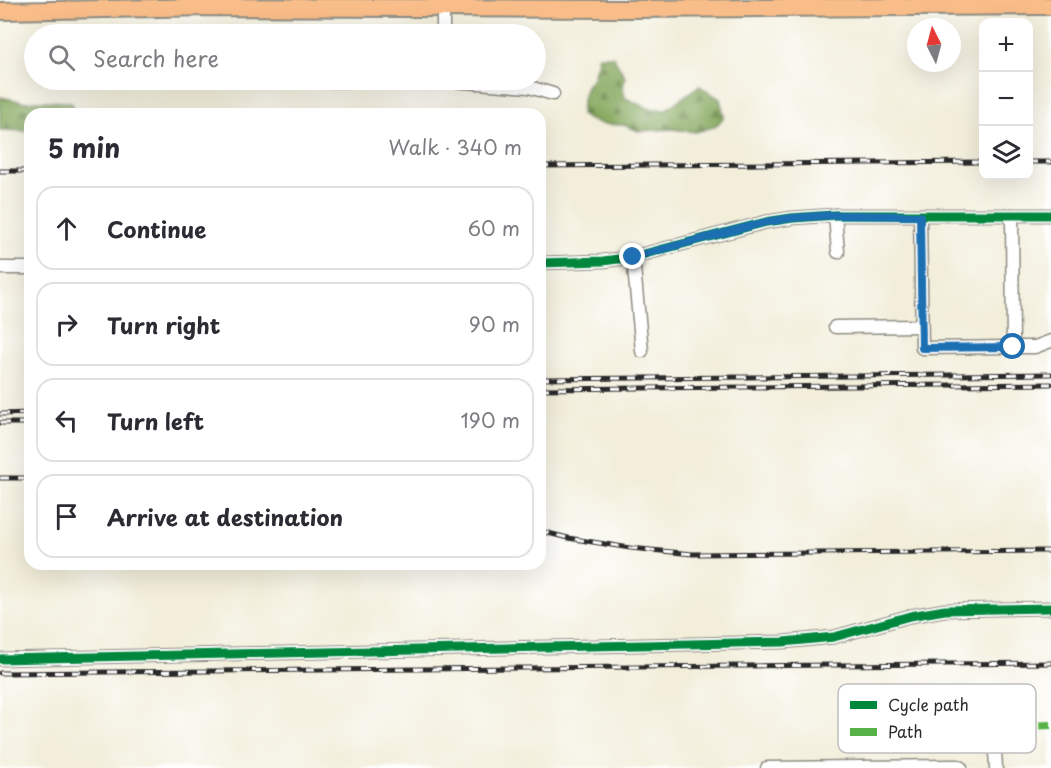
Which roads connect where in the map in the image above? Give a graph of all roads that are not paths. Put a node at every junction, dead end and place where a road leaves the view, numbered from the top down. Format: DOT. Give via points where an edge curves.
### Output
graph roads {
  1 [pos="1051,6"];
  2 [pos="444,9"];
  3 [pos="0,11"];
  4 [pos="443,24"];
  5 [pos="539,90"];
  6 [pos="553,94"];
  7 [pos="835,215"];
  8 [pos="1012,215"];
  9 [pos="1051,215"];
  10 [pos="920,216"];
  11 [pos="838,252"];
  12 [pos="633,257"];
  13 [pos="546,263"];
  14 [pos="0,268"];
  15 [pos="24,268"];
  16 [pos="921,326"];
  17 [pos="835,327"];
  18 [pos="1051,341"];
  19 [pos="1013,347"];
  20 [pos="642,351"];
  21 [pos="1051,608"];
  22 [pos="0,659"];
  23 [pos="995,753"];
  24 [pos="767,768"];
  25 [pos="961,768"];
  26 [pos="996,768"];
  1 -- 2 [label="main road"];
  2 -- 3 [label="main road"];
  2 -- 4 [label="street"];
  5 -- 6 [label="street"];
  7 -- 10 [label="street"];
  7 -- 11 [label="street"];
  7 -- 12 [label="street" via="766,222"];
  8 -- 9 [label="street"];
  8 -- 10 [label="street"];
  8 -- 19 [label="street"];
  10 -- 16 [label="street"];
  12 -- 13 [label="street"];
  12 -- 20 [label="street"];
  14 -- 15 [label="street"];
  16 -- 17 [label="street"];
  16 -- 19 [label="street" via="922,348"];
  18 -- 19 [label="street" via="1035,347"];
  21 -- 22 [label="street" via="945,610 834,637 783,642"];
  23 -- 26 [label="street"];
  24 -- 25 [label="street"];
}
